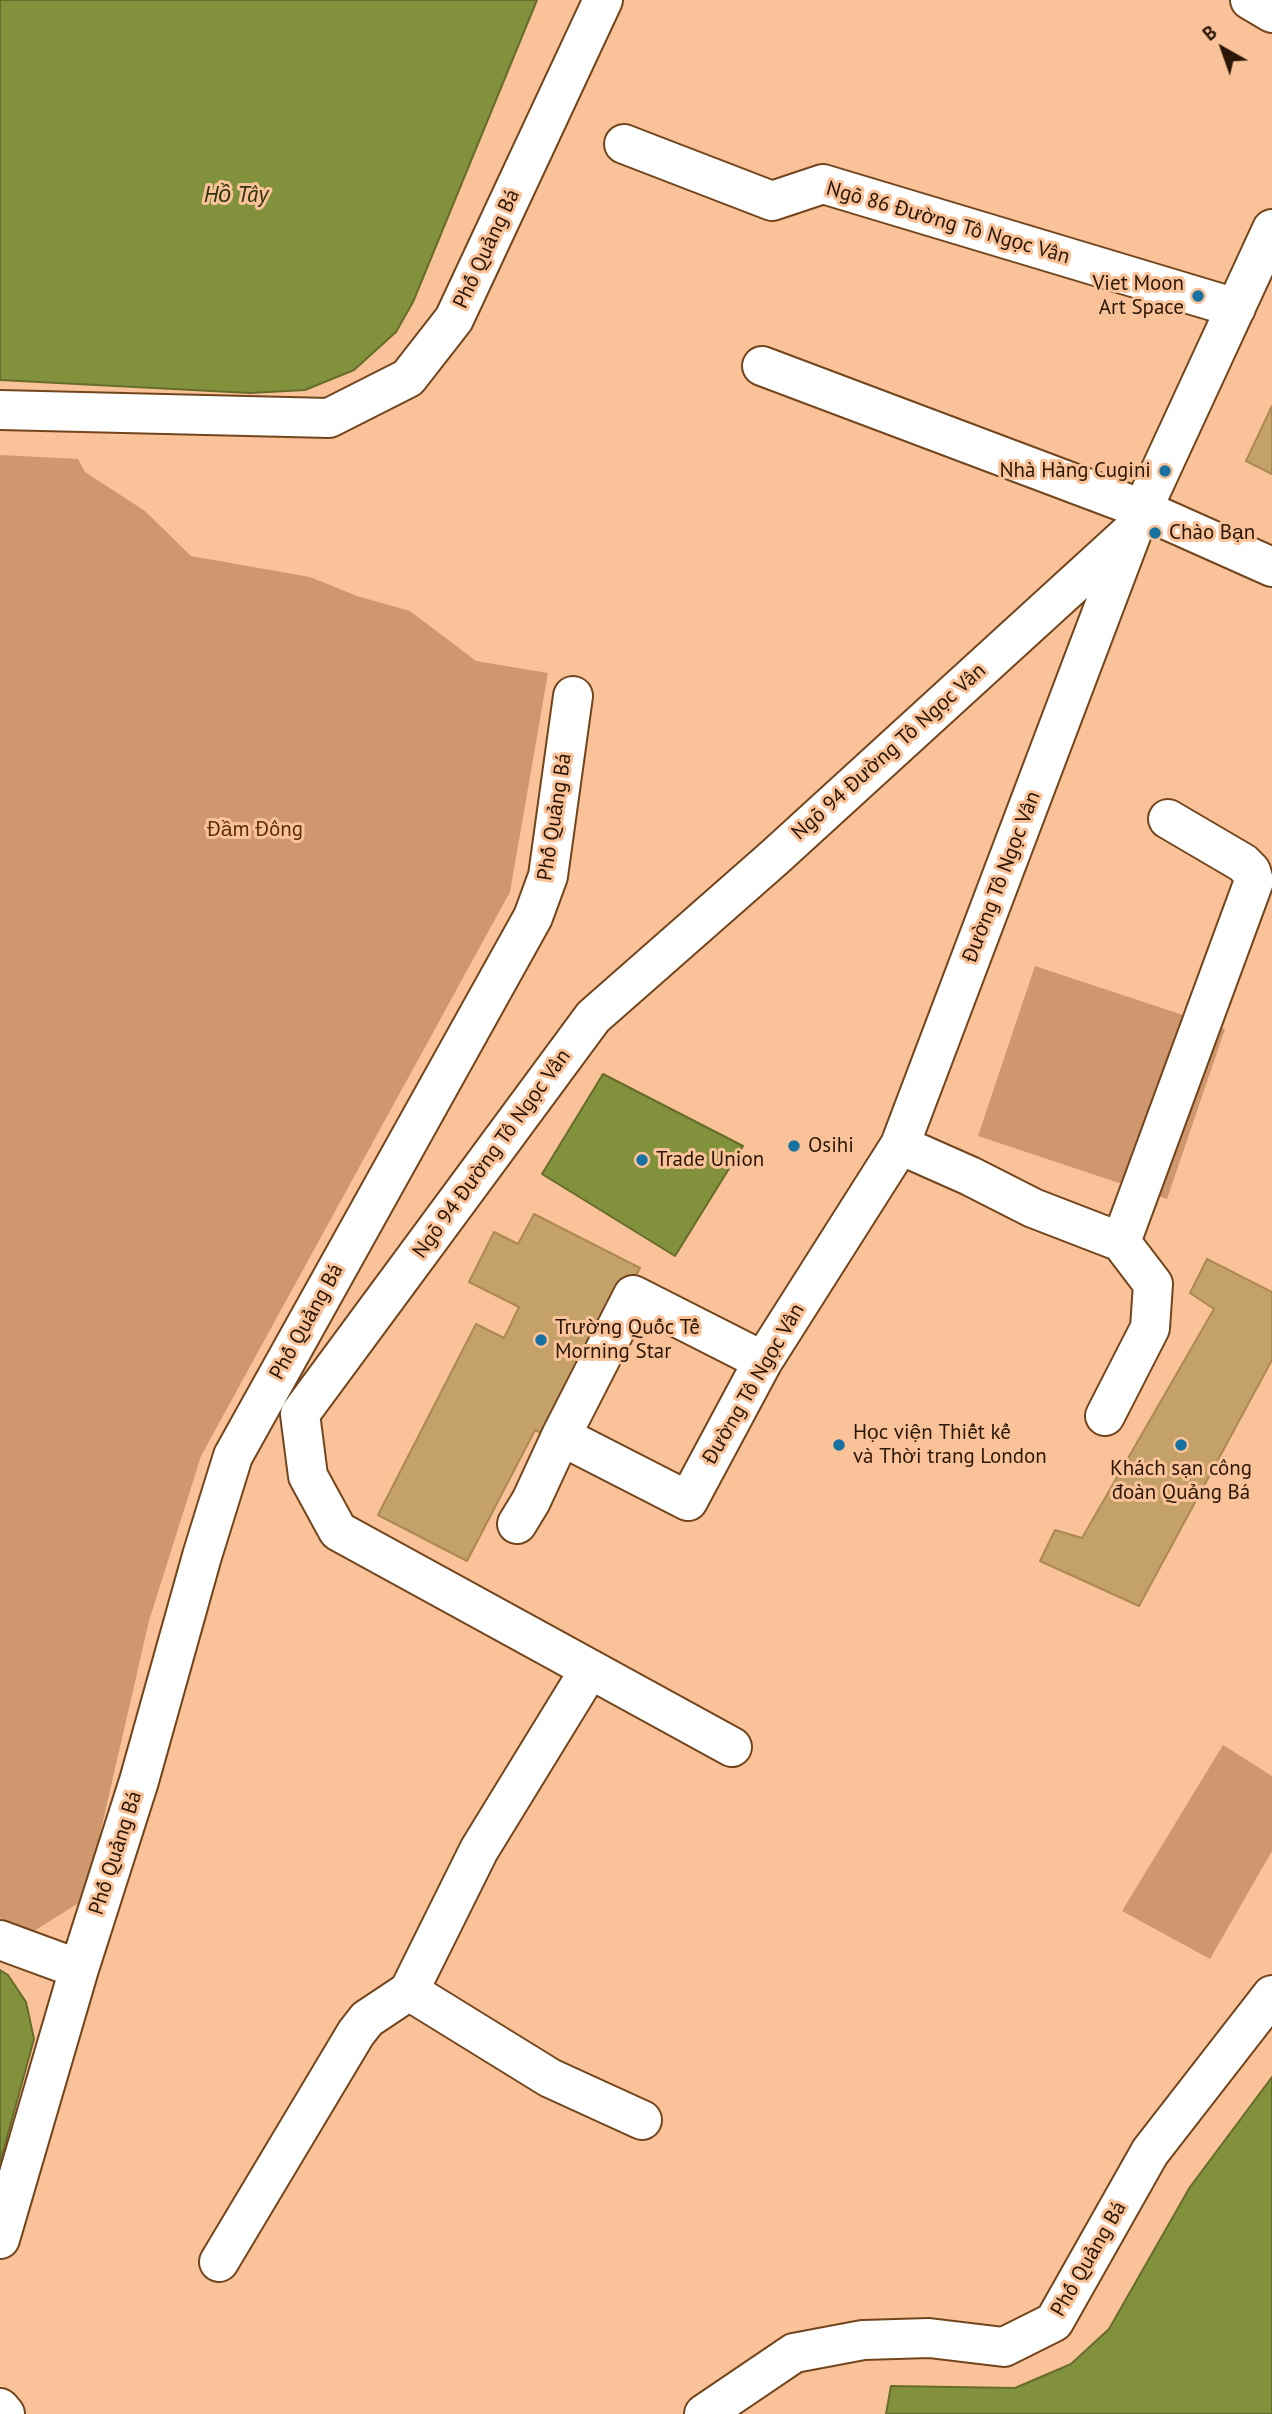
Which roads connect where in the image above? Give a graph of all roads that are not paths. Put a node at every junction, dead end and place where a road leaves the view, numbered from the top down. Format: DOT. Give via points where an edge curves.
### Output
graph roads {
  1 [pos="603,0"];
  2 [pos="1251,0"];
  3 [pos="1272,13"];
  4 [pos="624,144"];
  5 [pos="1272,229"];
  6 [pos="1236,308"];
  7 [pos="762,366"];
  8 [pos="0,410"];
  9 [pos="1138,520"];
  10 [pos="1272,567"];
  11 [pos="573,696"];
  12 [pos="1168,819"];
  13 [pos="900,1145"];
  14 [pos="1121,1242"];
  15 [pos="763,1361"];
  16 [pos="1105,1416"];
  17 [pos="561,1436"];
  18 [pos="517,1524"];
  19 [pos="590,1669"];
  20 [pos="732,1747"];
  21 [pos="0,1940"];
  22 [pos="79,1969"];
  23 [pos="409,1991"];
  24 [pos="1272,1995"];
  25 [pos="642,2120"];
  26 [pos="0,2239"];
  27 [pos="219,2262"];
  28 [pos="0,2408"];
  29 [pos="5,2414"];
  30 [pos="704,2414"];
  1 -- 8 [label="street, Phố Quảng Bá" via="454,319 408,378 329,418"];
  2 -- 3 [label="street"];
  4 -- 6 [label="street, Ngõ 86 Đường Tô Ngọc Vân" via="772,201 823,184"];
  5 -- 6 [label="street, Đường Tô Ngọc Vân"];
  6 -- 9 [label="street, Đường Tô Ngọc Vân"];
  7 -- 9 [label="street"];
  9 -- 10 [label="street"];
  9 -- 13 [label="street, Đường Tô Ngọc Vân"];
  9 -- 19 [label="street, Ngõ 94 Đường Tô Ngọc Vân" via="785,848 593,1017 300,1414 308,1476 338,1531"];
  11 -- 22 [label="street, Phố Quảng Bá" via="548,876 533,917 233,1457"];
  12 -- 14 [label="street" via="1243,863 1254,881"];
  13 -- 14 [label="street" via="1033,1208"];
  13 -- 15 [label="street, Đường Tô Ngọc Vân"];
  14 -- 16 [label="street" via="1153,1284 1150,1328"];
  15 -- 17 [label="street, Đường Tô Ngọc Vân" via="688,1502"];
  15 -- 17 [label="street" via="633,1295"];
  17 -- 18 [label="street"];
  19 -- 20 [label="street, Ngõ 94 Đường Tô Ngọc Vân"];
  19 -- 23 [label="street" via="479,1850"];
  21 -- 22 [label="street"];
  22 -- 26 [label="street, Phố Quảng Bá"];
  23 -- 25 [label="street" via="550,2078"];
  23 -- 27 [label="street" via="367,2019 356,2032"];
  24 -- 30 [label="street, Phố Quảng Bá" via="1150,2152 1054,2322 1004,2347 929,2339 863,2340 794,2353"];
  28 -- 29 [label="street"];
}
